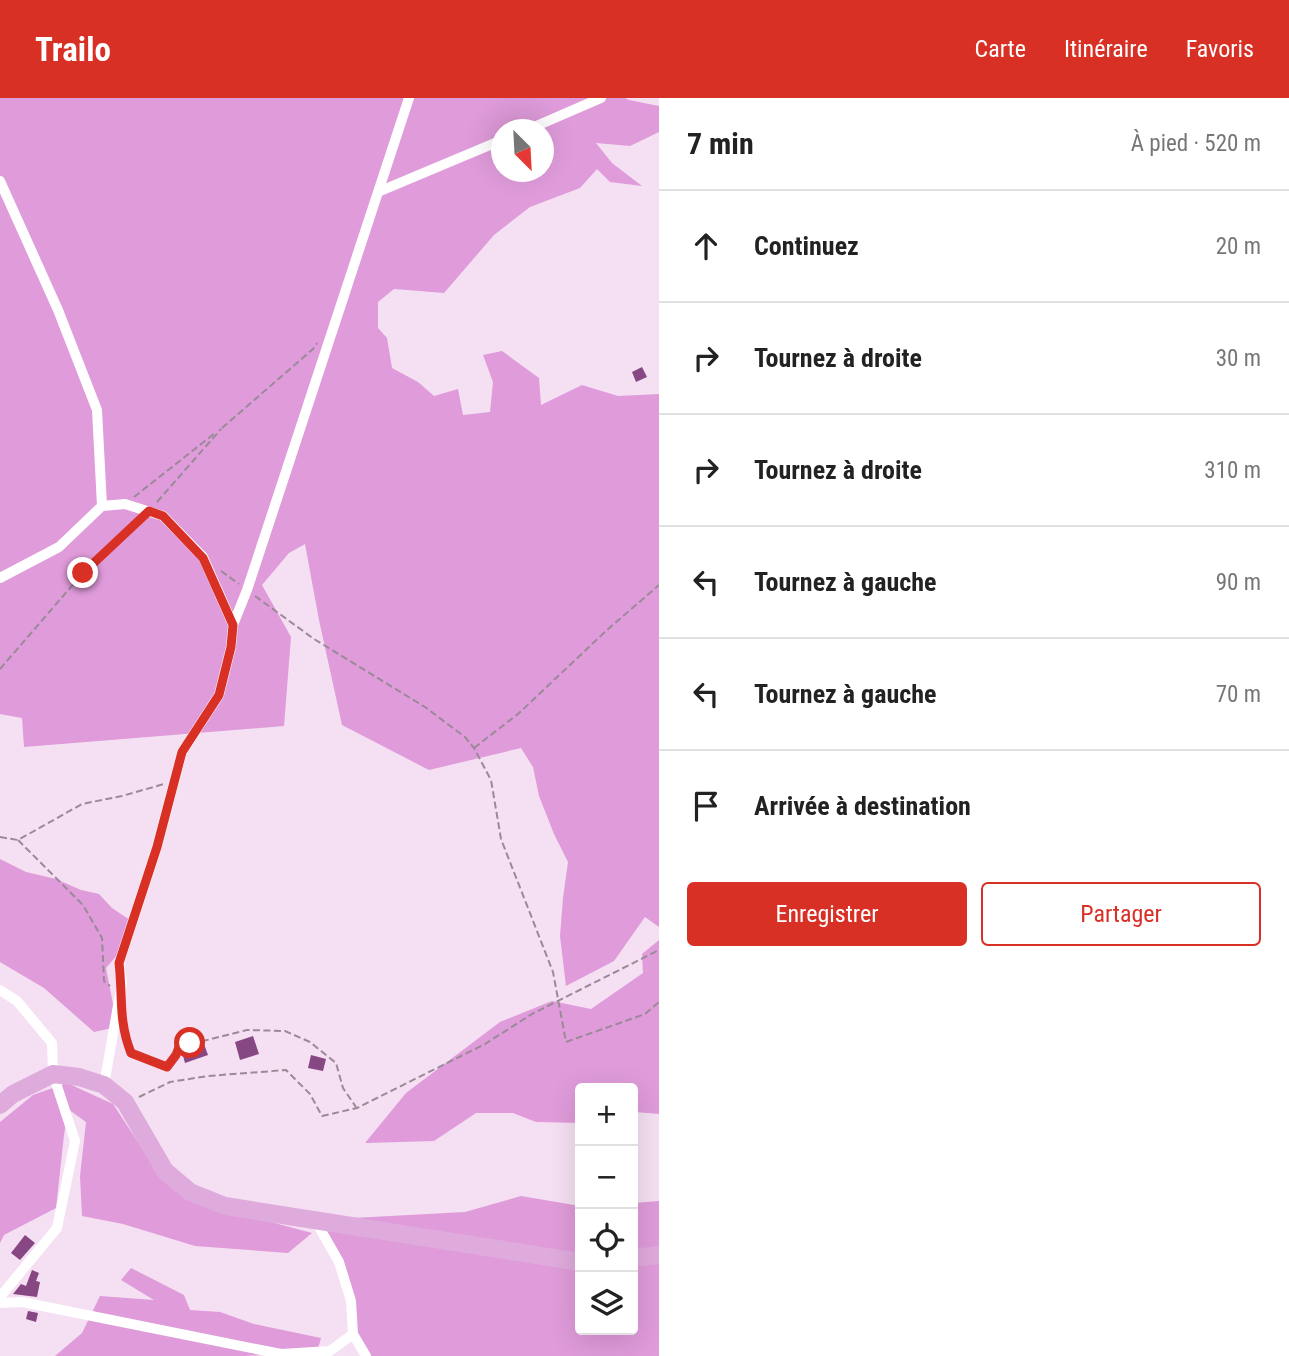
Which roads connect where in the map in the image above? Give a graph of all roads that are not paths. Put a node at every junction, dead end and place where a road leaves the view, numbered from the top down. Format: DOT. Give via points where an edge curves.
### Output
graph roads {
  1 [pos="409,98"];
  2 [pos="601,98"];
  3 [pos="552,119"];
  4 [pos="491,145"];
  5 [pos="0,181"];
  6 [pos="378,192"];
  7 [pos="102,506"];
  8 [pos="0,578"];
  9 [pos="233,625"];
  10 [pos="0,990"];
  11 [pos="54,1074"];
  12 [pos="104,1085"];
  13 [pos="0,1105"];
  14 [pos="315,1220"];
  15 [pos="659,1255"];
  16 [pos="638,1257"];
  17 [pos="575,1261"];
  18 [pos="0,1297"];
  19 [pos="0,1303"];
  20 [pos="353,1334"];
  21 [pos="366,1356"];
  1 -- 6 [label="street"];
  2 -- 3 [label="street"];
  4 -- 6 [label="street"];
  5 -- 7 [label="street" via="97,410"];
  6 -- 9 [label="street"];
  7 -- 8 [label="street" via="59,547"];
  7 -- 9 [label="street" via="125,504 163,516 203,558"];
  9 -- 12 [label="street" via="219,695 182,752 119,963 122,983"];
  10 -- 11 [label="street" via="17,1001 52,1043"];
  11 -- 12 [label="main road"];
  11 -- 13 [label="main road"];
  11 -- 18 [label="street" via="75,1141 57,1228"];
  12 -- 14 [label="main road" via="125,1102 165,1171 190,1192 225,1206"];
  14 -- 17 [label="main road"];
  14 -- 20 [label="street" via="339,1262 351,1301"];
  15 -- 16 [label="main road"];
  19 -- 20 [label="street" via="48,1307 281,1354 330,1352"];
  20 -- 21 [label="street"];
}
